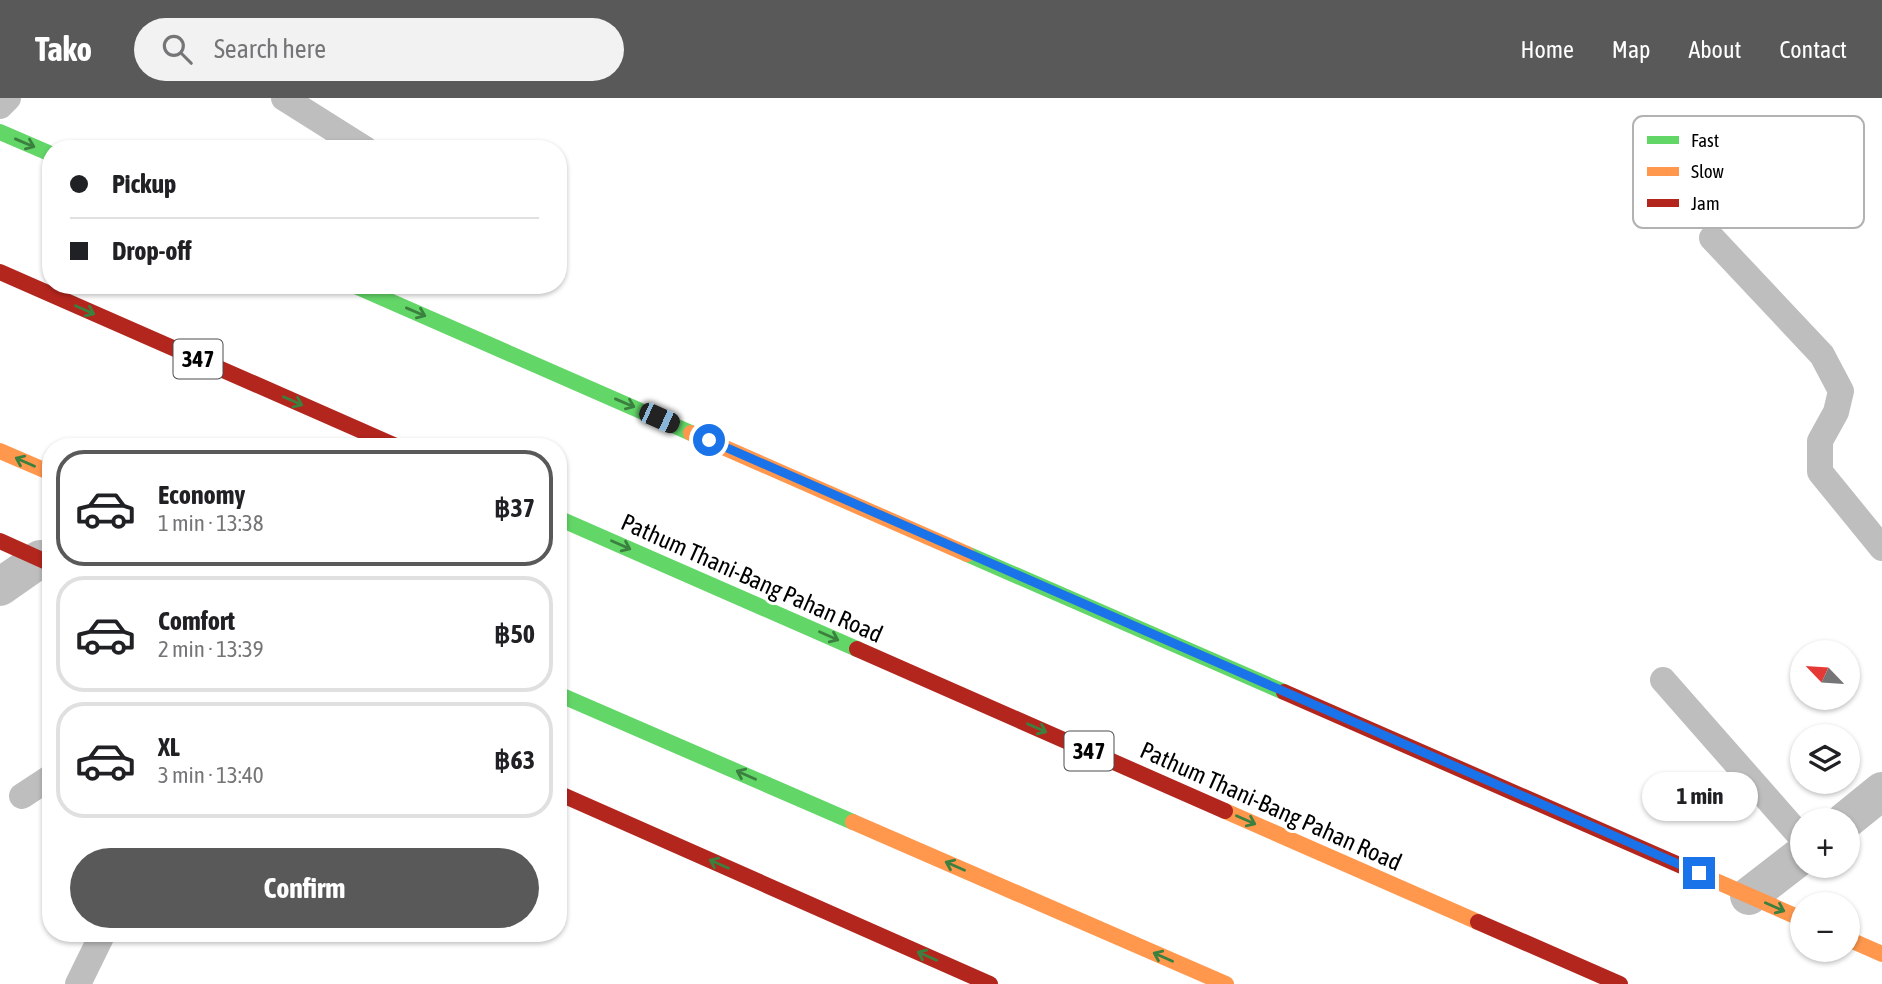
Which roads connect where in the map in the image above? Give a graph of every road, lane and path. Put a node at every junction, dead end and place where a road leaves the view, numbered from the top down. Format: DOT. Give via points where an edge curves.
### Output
graph roads {
  1 [pos="8,98"];
  2 [pos="284,98"];
  3 [pos="0,106"];
  4 [pos="0,132"];
  5 [pos="351,140"];
  6 [pos="42,150"];
  7 [pos="1712,238"];
  8 [pos="0,272"];
  9 [pos="42,290"];
  10 [pos="50,294"];
  11 [pos="374,294"];
  12 [pos="378,438"];
  13 [pos="0,451"];
  14 [pos="42,469"];
  15 [pos="567,521"];
  16 [pos="0,541"];
  17 [pos="1882,548"];
  18 [pos="42,560"];
  19 [pos="42,563"];
  20 [pos="0,587"];
  21 [pos="1662,680"];
  22 [pos="567,698"];
  23 [pos="42,783"];
  24 [pos="1882,791"];
  25 [pos="22,796"];
  26 [pos="567,797"];
  27 [pos="1860,809"];
  28 [pos="1790,824"];
  29 [pos="1790,864"];
  30 [pos="1749,896"];
  31 [pos="1790,914"];
  32 [pos="99,942"];
  33 [pos="1860,944"];
  34 [pos="1882,954"];
  35 [pos="78,984"];
  36 [pos="990,984"];
  37 [pos="1226,984"];
  38 [pos="1620,984"];
  1 -- 3 [label="lane"];
  2 -- 5 [label="lane"];
  4 -- 6 [label="main road, one-way"];
  7 -- 17 [label="lane" via="1822,355 1842,391 1820,441 1820,472"];
  8 -- 9 [label="main road, 347, one-way"];
  10 -- 12 [label="main road, 347, one-way"];
  11 -- 30 [label="main road, one-way"];
  14 -- 13 [label="main road, one-way"];
  15 -- 38 [label="main road, Pathum Thani-Bang Pahan Road / 347, one-way"];
  16 -- 18 [label="main road"];
  19 -- 20 [label="street"];
  21 -- 28 [label="lane"];
  37 -- 22 [label="main road, one-way"];
  23 -- 25 [label="lane"];
  24 -- 27 [label="street"];
  36 -- 26 [label="main road, one-way"];
  29 -- 30 [label="street"];
  30 -- 31 [label="main road, one-way"];
  32 -- 35 [label="lane"];
  33 -- 34 [label="main road"];
}
